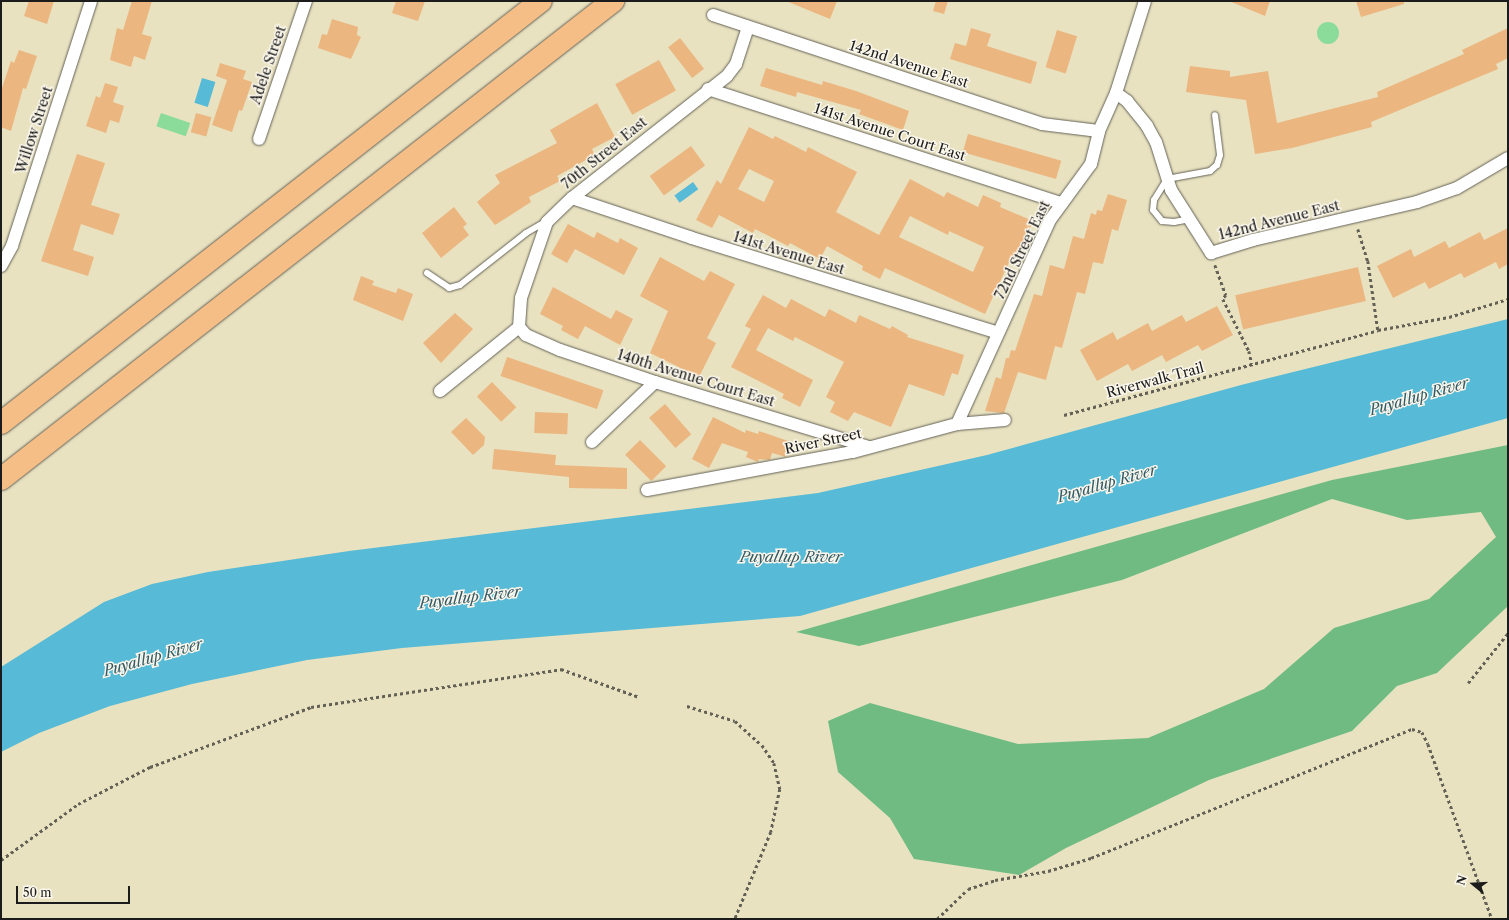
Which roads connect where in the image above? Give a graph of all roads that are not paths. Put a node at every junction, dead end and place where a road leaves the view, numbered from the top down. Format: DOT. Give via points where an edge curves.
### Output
graph roads {
  1 [pos="91,1"];
  2 [pos="306,1"];
  3 [pos="541,1"];
  4 [pos="613,1"];
  5 [pos="1145,1"];
  6 [pos="713,15"];
  7 [pos="748,27"];
  8 [pos="708,89"];
  9 [pos="1116,93"];
  10 [pos="1215,115"];
  11 [pos="1098,131"];
  12 [pos="259,140"];
  13 [pos="1508,158"];
  14 [pos="1167,179"];
  15 [pos="572,198"];
  16 [pos="1062,203"];
  17 [pos="1190,219"];
  18 [pos="547,222"];
  19 [pos="1,266"];
  20 [pos="427,273"];
  21 [pos="519,327"];
  22 [pos="998,334"];
  23 [pos="655,382"];
  24 [pos="440,391"];
  25 [pos="1005,420"];
  26 [pos="1,423"];
  27 [pos="957,424"];
  28 [pos="592,442"];
  29 [pos="869,447"];
  30 [pos="1,479"];
  31 [pos="647,490"];
  1 -- 19 [label="street, Willow Street" via="12,246"];
  2 -- 12 [label="street, Adele Street"];
  3 -- 26 [label="highway"];
  4 -- 30 [label="highway"];
  5 -- 9 [label="street, 72nd Street East"];
  6 -- 7 [label="street, 142nd Avenue East"];
  7 -- 8 [label="street, 70th Street East" via="736,64 727,76"];
  7 -- 11 [label="street, 142nd Avenue East" via="1042,124"];
  8 -- 15 [label="street, 70th Street East"];
  8 -- 16 [label="street, 141st Avenue Court East"];
  9 -- 11 [label="street, 72nd Street East"];
  9 -- 14 [label="street, 142nd Avenue East" via="1127,101 1147,126 1156,142"];
  10 -- 14 [label="lane" via="1220,155 1217,165 1210,171"];
  11 -- 16 [label="street, 72nd Street East" via="1091,164"];
  13 -- 17 [label="street, 142nd Avenue East" via="1457,188 1416,202 1238,244 1211,253"];
  14 -- 17 [label="street, 142nd Avenue East" via="1171,190"];
  14 -- 17 [label="lane" via="1154,200 1153,210 1157,217 1166,222"];
  15 -- 18 [label="street, 70th Street East"];
  15 -- 22 [label="street, 141st Avenue East"];
  16 -- 22 [label="street, 72nd Street East" via="1050,220"];
  18 -- 20 [label="lane" via="526,233 460,285 449,288"];
  18 -- 21 [label="street, 70th Street East" via="521,298"];
  21 -- 23 [label="street, 140th Avenue Court East" via="526,335 560,350"];
  21 -- 24 [label="street"];
  22 -- 27 [label="street, 72nd Street East"];
  23 -- 28 [label="street"];
  23 -- 29 [label="street, 140th Avenue Court East"];
  25 -- 27 [label="street, River Street"];
  27 -- 29 [label="street, River Street"];
  29 -- 31 [label="street, River Street" via="854,452"];
}
